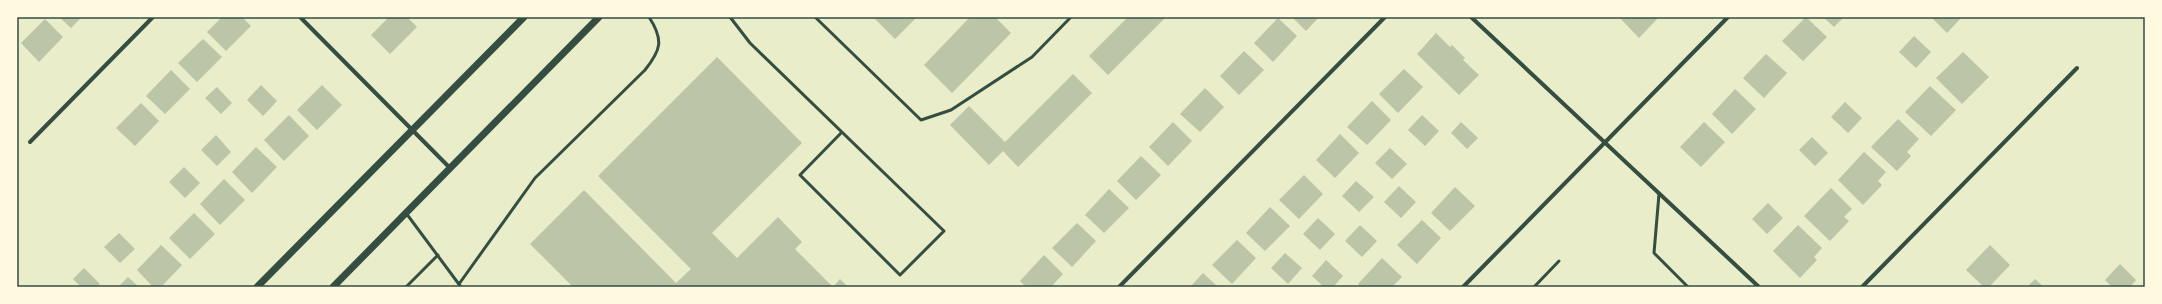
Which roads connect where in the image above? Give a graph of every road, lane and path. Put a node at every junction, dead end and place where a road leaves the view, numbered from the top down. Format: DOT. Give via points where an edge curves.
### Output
graph roads {
  1 [pos="153,17"];
  2 [pos="300,17"];
  3 [pos="524,17"];
  4 [pos="599,17"];
  5 [pos="649,17"];
  6 [pos="730,17"];
  7 [pos="815,17"];
  8 [pos="1071,17"];
  9 [pos="1385,17"];
  10 [pos="1472,17"];
  11 [pos="1728,17"];
  12 [pos="2077,68"];
  13 [pos="412,131"];
  14 [pos="842,132"];
  15 [pos="30,142"];
  16 [pos="1605,143"];
  17 [pos="450,168"];
  18 [pos="1659,194"];
  19 [pos="406,213"];
  20 [pos="438,255"];
  21 [pos="1559,261"];
  22 [pos="460,285"];
  23 [pos="258,287"];
  24 [pos="333,287"];
  25 [pos="406,287"];
  26 [pos="1119,287"];
  27 [pos="1463,287"];
  28 [pos="1534,287"];
  29 [pos="1688,287"];
  30 [pos="1759,287"];
  31 [pos="1862,287"];
  1 -- 15 [label="street"];
  2 -- 13 [label="street"];
  3 -- 13 [label="street"];
  4 -- 17 [label="street"];
  5 -- 22 [label="lane" via="660,39 657,54 645,70 535,178"];
  6 -- 14 [label="lane" via="750,43"];
  7 -- 8 [label="lane" via="921,120 950,110 1032,57"];
  9 -- 26 [label="street"];
  10 -- 16 [label="street"];
  11 -- 16 [label="street"];
  12 -- 31 [label="street"];
  13 -- 17 [label="street"];
  13 -- 23 [label="street"];
  14 -- 14 [label="lane" via="944,231 900,274 800,175"];
  16 -- 18 [label="street"];
  16 -- 27 [label="street"];
  17 -- 19 [label="street"];
  18 -- 29 [label="lane" via="1654,253"];
  18 -- 30 [label="street"];
  19 -- 20 [label="lane"];
  19 -- 24 [label="street"];
  20 -- 22 [label="lane"];
  20 -- 25 [label="lane"];
  21 -- 28 [label="lane"];
}
